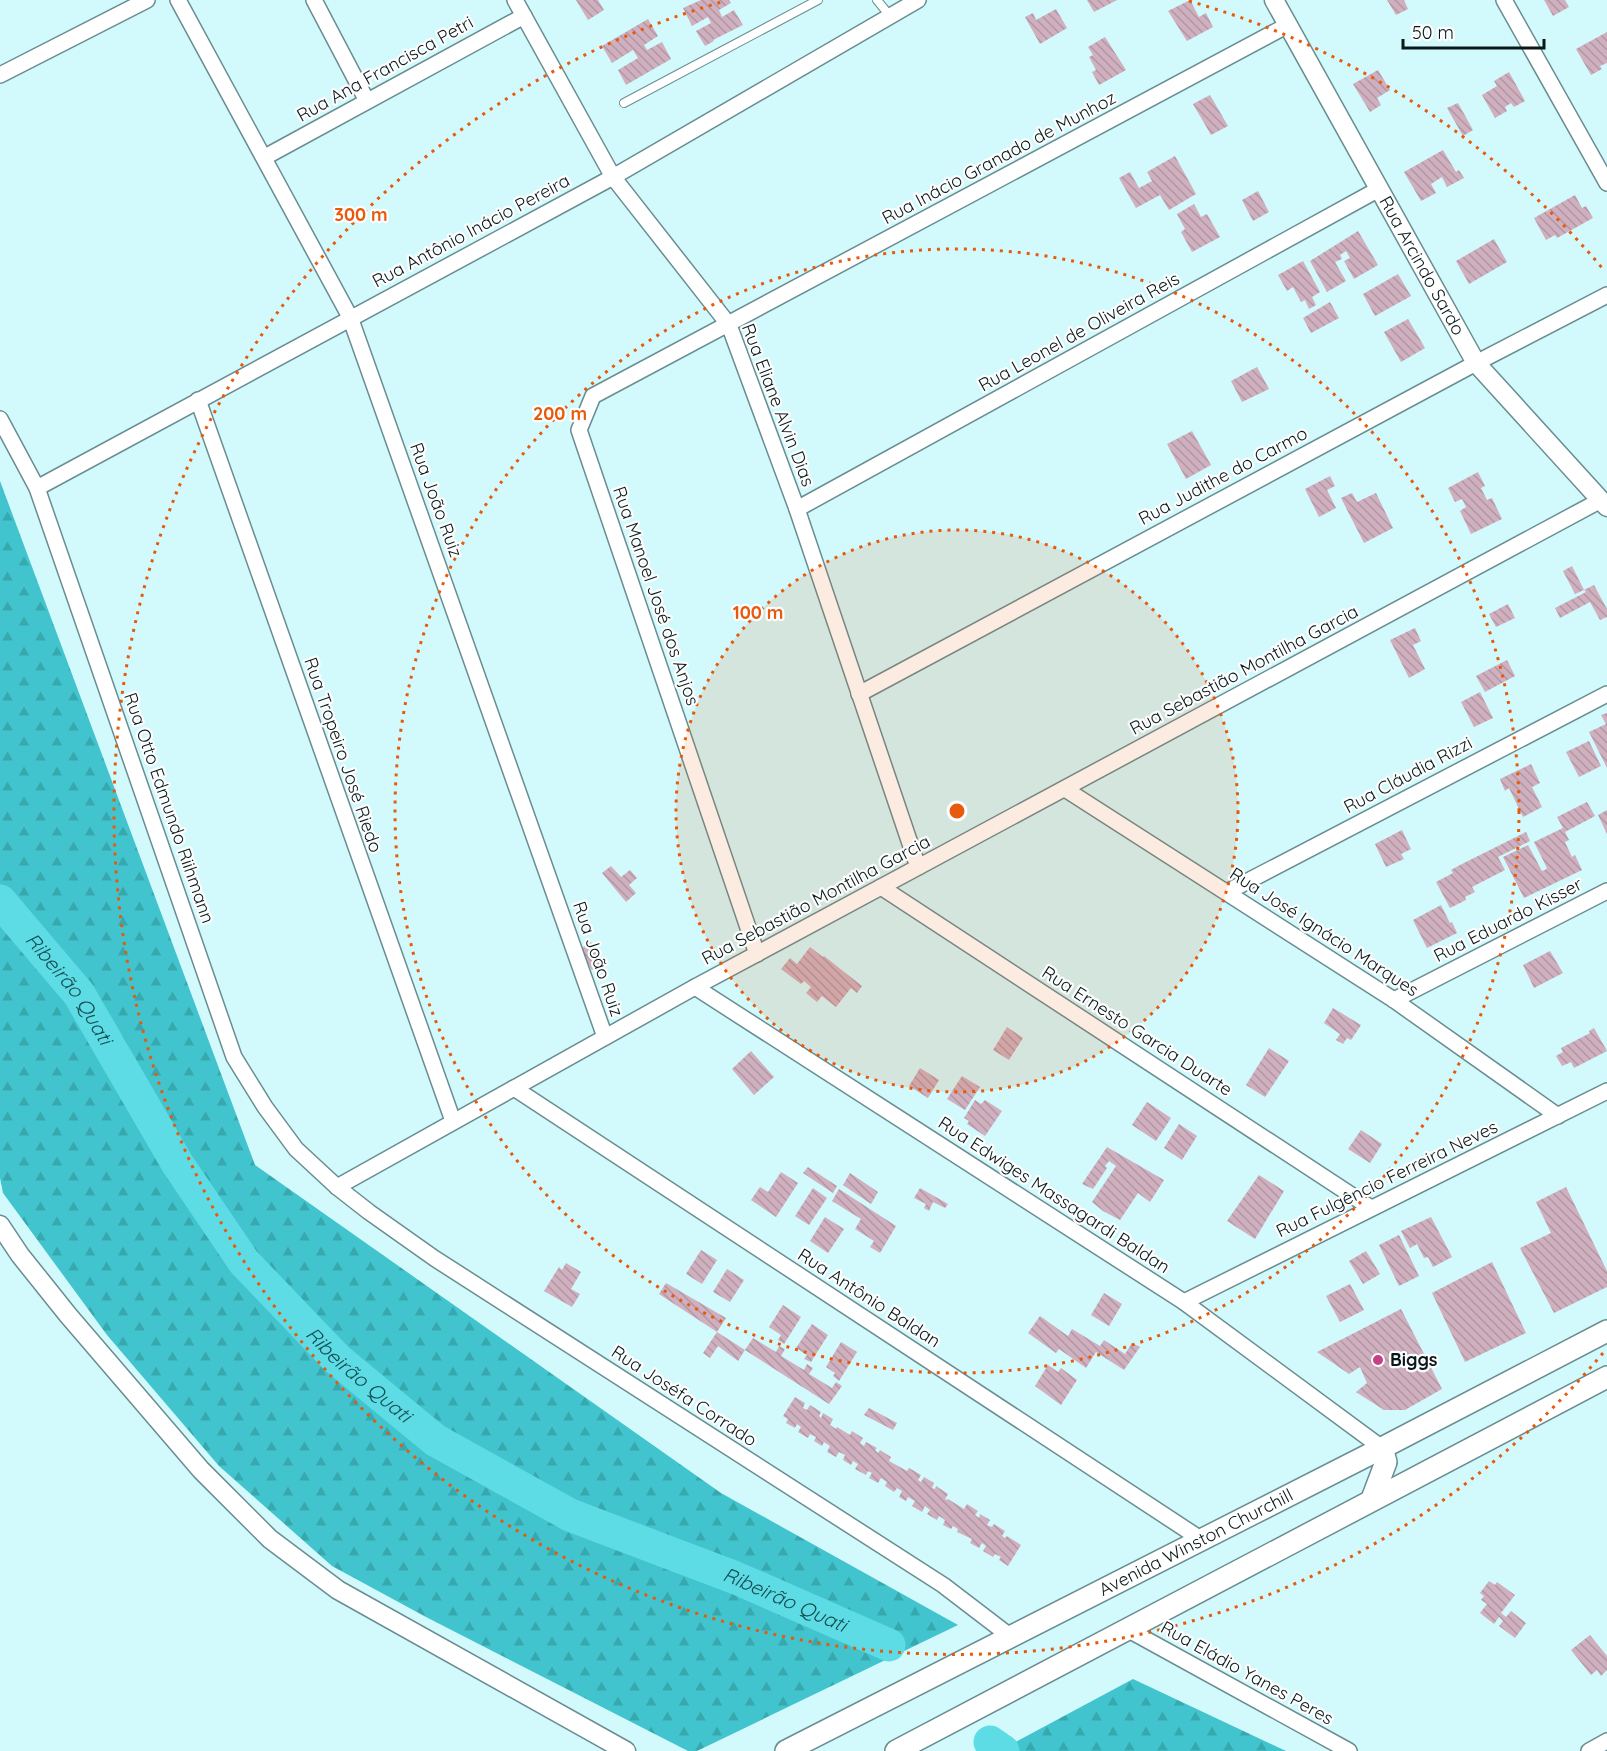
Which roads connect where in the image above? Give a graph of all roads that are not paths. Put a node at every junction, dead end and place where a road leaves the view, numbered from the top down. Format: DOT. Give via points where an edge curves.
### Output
graph roads {
  1 [pos="147,0"];
  2 [pos="178,0"];
  3 [pos="314,0"];
  4 [pos="515,0"];
  5 [pos="818,0"];
  6 [pos="877,0"];
  7 [pos="918,0"];
  8 [pos="1274,0"];
  9 [pos="1504,0"];
  10 [pos="896,9"];
  11 [pos="524,16"];
  12 [pos="1288,25"];
  13 [pos="0,75"];
  14 [pos="367,101"];
  15 [pos="624,103"];
  16 [pos="265,157"];
  17 [pos="613,177"];
  18 [pos="1607,183"];
  19 [pos="1379,189"];
  20 [pos="1607,295"];
  21 [pos="351,317"];
  22 [pos="729,325"];
  23 [pos="1476,363"];
  24 [pos="198,400"];
  25 [pos="0,419"];
  26 [pos="37,489"];
  27 [pos="1604,503"];
  28 [pos="796,509"];
  29 [pos="1607,693"];
  30 [pos="859,694"];
  31 [pos="1065,789"];
  32 [pos="918,867"];
  33 [pos="881,887"];
  34 [pos="1607,891"];
  35 [pos="1227,892"];
  36 [pos="757,954"];
  37 [pos="695,987"];
  38 [pos="1394,999"];
  39 [pos="605,1037"];
  40 [pos="514,1088"];
  41 [pos="1607,1091"];
  42 [pos="1558,1116"];
  43 [pos="453,1122"];
  44 [pos="338,1187"];
  45 [pos="1371,1208"];
  46 [pos="0,1225"];
  47 [pos="1184,1302"];
  48 [pos="1607,1331"];
  49 [pos="1607,1377"];
  50 [pos="1382,1448"];
  51 [pos="1372,1499"];
  52 [pos="1202,1540"];
  53 [pos="1127,1629"];
  54 [pos="1011,1637"];
  55 [pos="1607,1741"];
  56 [pos="607,1746"];
  57 [pos="626,1751"];
  58 [pos="786,1751"];
  59 [pos="896,1751"];
  60 [pos="1349,1751"];
  61 [pos="1589,1751"];
  1 -- 13 [label="street"];
  2 -- 16 [label="street, Rua João Ruiz"];
  3 -- 14 [label="street"];
  4 -- 11 [label="street, Rua Eliane Alvin Dias"];
  5 -- 15 [label="lane"];
  6 -- 10 [label="lane"];
  7 -- 10 [label="street, Rua Antônio Inácio Pereira"];
  8 -- 12 [label="street, Rua Arcindo Sardo"];
  9 -- 18 [label="street"];
  10 -- 17 [label="street, Rua Antônio Inácio Pereira"];
  11 -- 14 [label="street, Rua Ana Francisca Petri"];
  11 -- 17 [label="street, Rua Eliane Alvin Dias"];
  12 -- 19 [label="street, Rua Arcindo Sardo"];
  12 -- 22 [label="street, Rua Inácio Granado de Munhoz"];
  14 -- 16 [label="street, Rua Ana Francisca Petri"];
  16 -- 21 [label="street, Rua João Ruiz"];
  17 -- 21 [label="street, Rua Antônio Inácio Pereira"];
  17 -- 22 [label="street, Rua Eliane Alvin Dias"];
  19 -- 23 [label="street, Rua Arcindo Sardo"];
  19 -- 28 [label="street, Rua Leonel de Oliveira Reis"];
  20 -- 23 [label="street, Rua Judithe do Carmo"];
  21 -- 24 [label="street, Rua Antônio Inácio Pereira"];
  21 -- 39 [label="street, Rua João Ruiz"];
  22 -- 28 [label="street, Rua Eliane Alvin Dias"];
  22 -- 36 [label="street, Rua Manoel José dos Anjos" via="593,396 579,430"];
  23 -- 27 [label="street, Rua Arcindo Sardo"];
  23 -- 30 [label="street, Rua Judithe do Carmo"];
  24 -- 26 [label="street, Rua Antônio Inácio Pereira"];
  24 -- 43 [label="street, Rua Tropeiro José Riedo"];
  25 -- 26 [label="street, Rua Otto Edmundo Riihmann"];
  26 -- 44 [label="street, Rua Otto Edmundo Riihmann" via="234,1057 296,1149"];
  27 -- 31 [label="street, Rua Sebastião Montilha Garcia"];
  28 -- 30 [label="street, Rua Eliane Alvin Dias"];
  29 -- 35 [label="street, Rua Cláudia Rizzi"];
  30 -- 32 [label="street, Rua Eliane Alvin Dias"];
  31 -- 32 [label="street, Rua Sebastião Montilha Garcia"];
  31 -- 35 [label="street, Rua José Ignácio Marques"];
  32 -- 33 [label="street, Rua Sebastião Montilha Garcia"];
  33 -- 36 [label="street, Rua Sebastião Montilha Garcia"];
  33 -- 45 [label="street, Rua Ernesto Garcia Duarte"];
  34 -- 38 [label="street, Rua Eduardo Kisser"];
  35 -- 38 [label="street, Rua José Ignácio Marques"];
  36 -- 37 [label="street, Rua Sebastião Montilha Garcia"];
  37 -- 39 [label="street, Rua Sebastião Montilha Garcia"];
  37 -- 47 [label="street, Rua Edwiges Massagardi Baldan"];
  38 -- 42 [label="street, Rua José Ignácio Marques"];
  39 -- 40 [label="street, Rua Sebastião Montilha Garcia"];
  40 -- 43 [label="street, Rua Sebastião Montilha Garcia"];
  40 -- 52 [label="street, Rua Antônio Baldan"];
  41 -- 42 [label="street, Rua Fulgêncio Ferreira Neves"];
  42 -- 45 [label="street, Rua Fulgêncio Ferreira Neves"];
  43 -- 44 [label="street, Rua Sebastião Montilha Garcia"];
  44 -- 54 [label="street, Rua Joséfa Corrado" via="434,1258 943,1585"];
  45 -- 47 [label="street, Rua Fulgêncio Ferreira Neves"];
  46 -- 56 [label="street" via="68,1315 194,1462 270,1539 338,1590"];
  47 -- 50 [label="street, Rua Edwiges Massagardi Baldan"];
  48 -- 50 [label="main road, Avenida Winston Churchill"];
  49 -- 51 [label="main road"];
  50 -- 51 [label="main road" via="1386,1462"];
  50 -- 52 [label="main road, Avenida Winston Churchill"];
  51 -- 53 [label="main road"];
  52 -- 54 [label="main road, Avenida Winston Churchill"];
  53 -- 59 [label="main road"];
  53 -- 60 [label="street, Rua Eládio Yanes Peres"];
  54 -- 58 [label="main road, Avenida Winston Churchill"];
  55 -- 61 [label="street"];
  56 -- 57 [label="street"];
}
